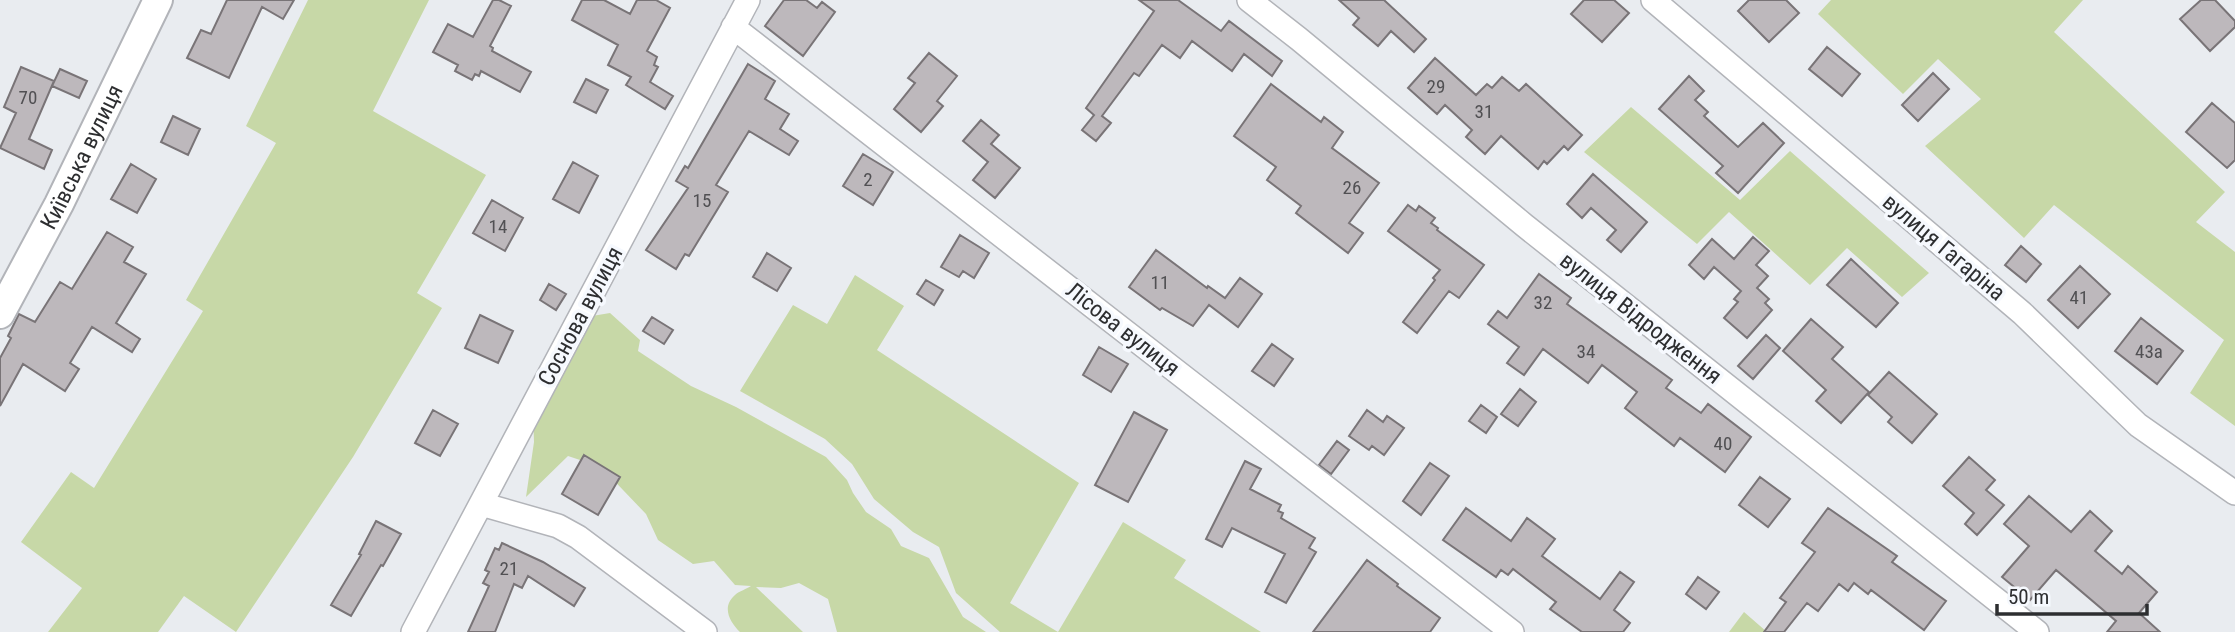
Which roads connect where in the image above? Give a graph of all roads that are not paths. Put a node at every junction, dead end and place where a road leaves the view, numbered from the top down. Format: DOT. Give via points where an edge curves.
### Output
graph roads {
  1 [pos="158,0"];
  2 [pos="748,0"];
  3 [pos="1249,0"];
  4 [pos="1653,0"];
  5 [pos="733,27"];
  6 [pos="0,314"];
  7 [pos="2235,493"];
  8 [pos="481,504"];
  9 [pos="413,632"];
  10 [pos="705,632"];
  11 [pos="1512,632"];
  12 [pos="2038,632"];
  1 -- 6 [label="street, Київська вулиця"];
  2 -- 5 [label="street, Соснова вулиця"];
  3 -- 12 [label="street, вулиця Відродження" via="1535,234"];
  4 -- 7 [label="street, вулиця Гагаріна" via="2022,313 2138,425"];
  5 -- 8 [label="street, Соснова вулиця"];
  5 -- 11 [label="street, Лісова вулиця"];
  8 -- 9 [label="street, Соснова вулиця"];
  8 -- 10 [label="street" via="558,526 578,537"];
}
